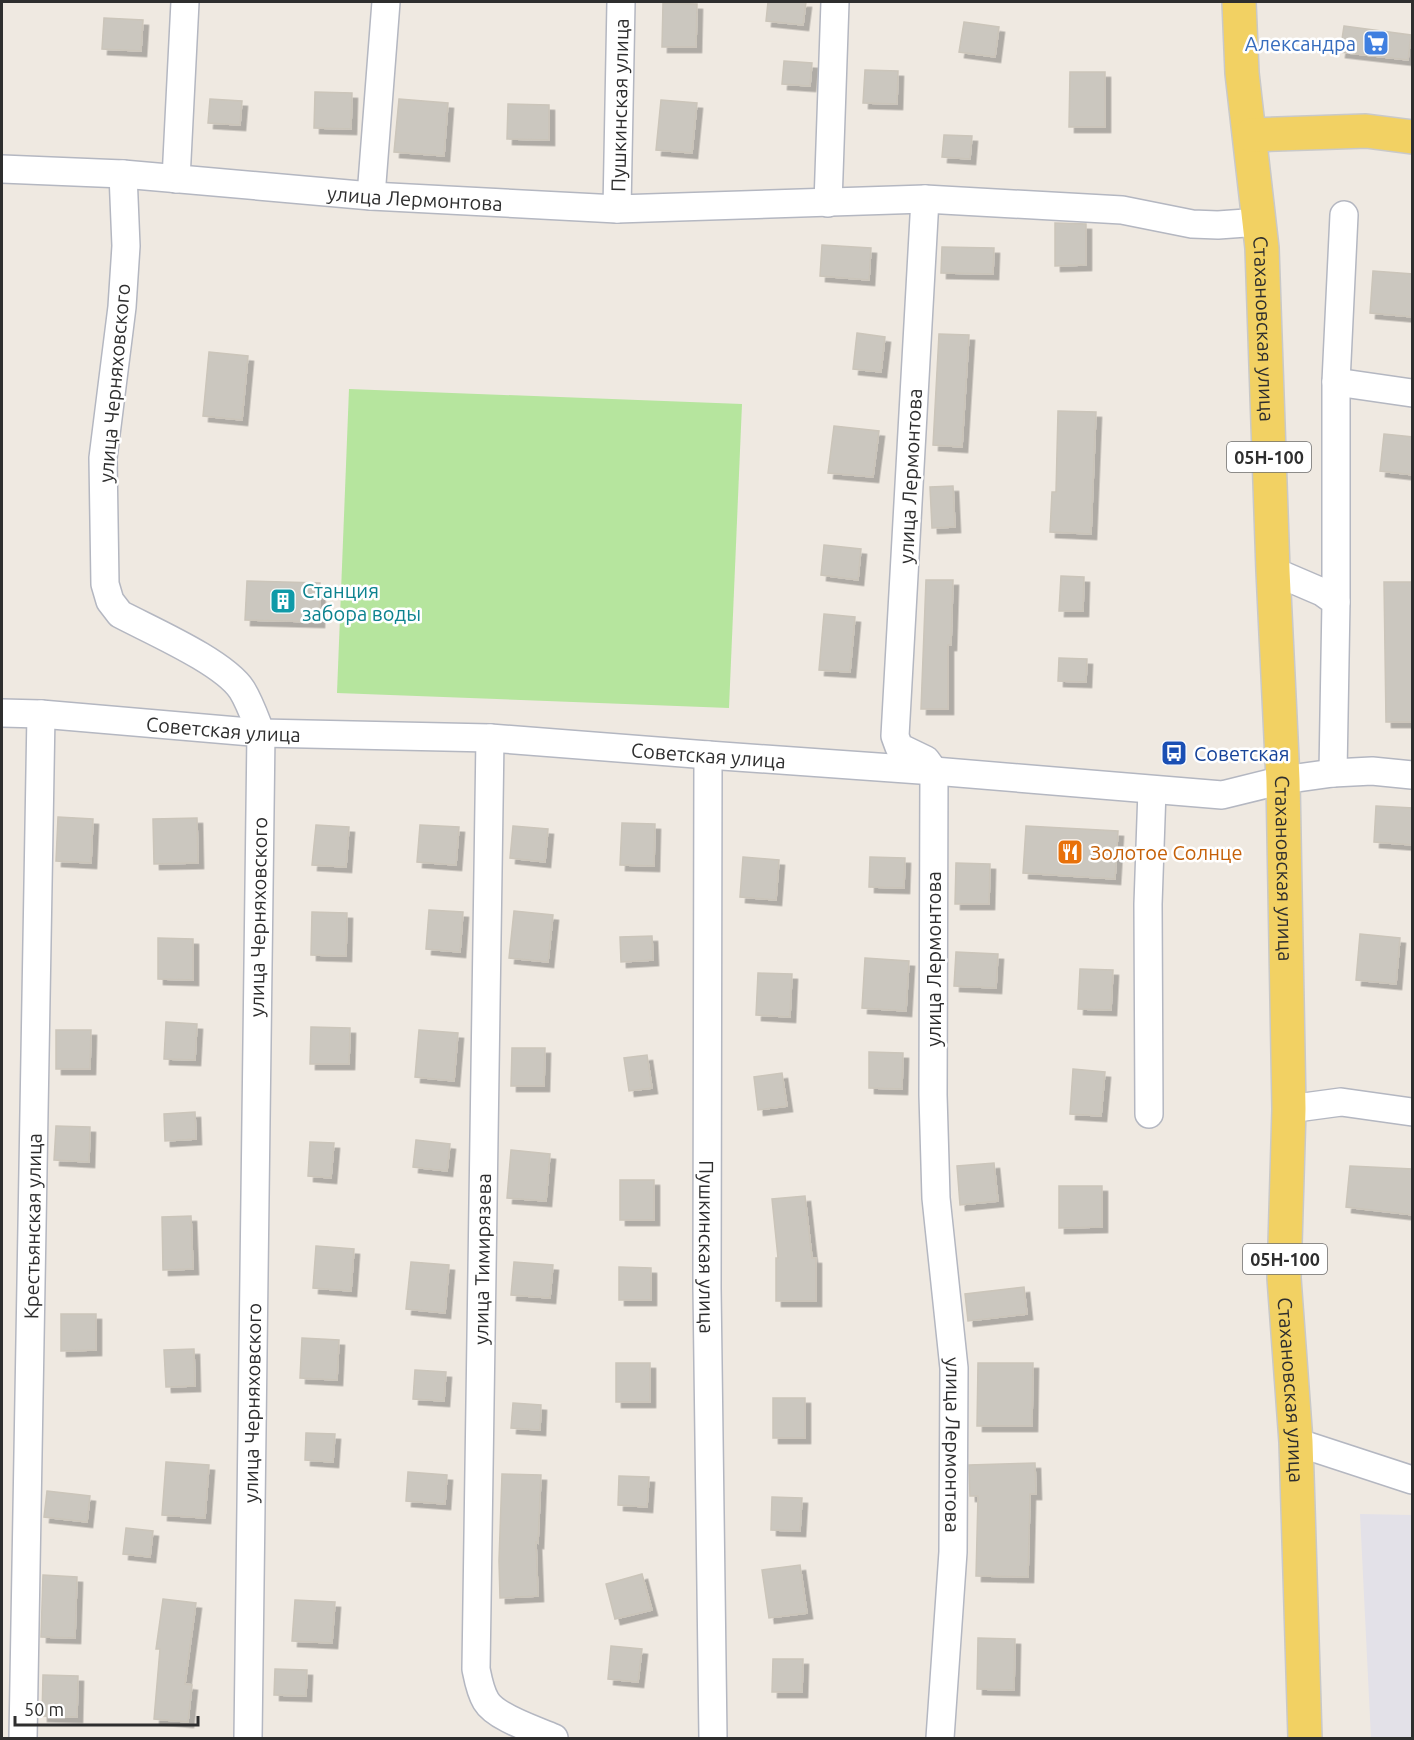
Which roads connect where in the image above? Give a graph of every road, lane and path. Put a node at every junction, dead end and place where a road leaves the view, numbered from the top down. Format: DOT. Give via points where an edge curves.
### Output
graph roads {
  1 [pos="185,2"];
  2 [pos="386,2"];
  3 [pos="621,2"];
  4 [pos="835,2"];
  5 [pos="1239,2"];
  6 [pos="1251,135"];
  7 [pos="1413,137"];
  8 [pos="2,169"];
  9 [pos="123,174"];
  10 [pos="176,179"];
  11 [pos="371,196"];
  12 [pos="925,199"];
  13 [pos="828,203"];
  14 [pos="617,209"];
  15 [pos="1344,215"];
  16 [pos="1260,222"];
  17 [pos="1336,382"];
  18 [pos="1413,393"];
  19 [pos="1273,571"];
  20 [pos="1336,602"];
  21 [pos="2,713"];
  22 [pos="41,714"];
  23 [pos="261,733"];
  24 [pos="490,738"];
  25 [pos="708,755"];
  26 [pos="934,771"];
  27 [pos="1333,773"];
  28 [pos="1413,775"];
  29 [pos="1283,780"];
  30 [pos="1152,790"];
  31 [pos="1289,1109"];
  32 [pos="1413,1112"];
  33 [pos="1149,1114"];
  34 [pos="1296,1442"];
  35 [pos="1413,1480"];
  36 [pos="23,1738"];
  37 [pos="248,1738"];
  38 [pos="554,1738"];
  39 [pos="713,1738"];
  40 [pos="940,1738"];
  41 [pos="1305,1738"];
  1 -- 10 [label="street"];
  2 -- 11 [label="street"];
  3 -- 14 [label="street, Пушкинская улица"];
  4 -- 13 [label="street"];
  5 -- 6 [label="main road, Стахановская улица / 05Н-100" via="1242,73"];
  6 -- 7 [label="main road" via="1366,131"];
  6 -- 16 [label="main road, Стахановская улица / 05Н-100"];
  8 -- 9 [label="street, улица Лермонтова"];
  9 -- 10 [label="street, улица Лермонтова"];
  9 -- 23 [label="street, улица Черняховского" via="126,256 103,458 105,584 110,601 120,614 222,669 241,688"];
  10 -- 11 [label="street, улица Лермонтова"];
  11 -- 14 [label="street, улица Лермонтова"];
  12 -- 13 [label="street, улица Лермонтова"];
  12 -- 16 [label="street, улица Лермонтова" via="1122,210 1192,224"];
  12 -- 26 [label="street, улица Лермонтова" via="895,736 899,747 926,760"];
  13 -- 14 [label="street, улица Лермонтова"];
  15 -- 17 [label="street"];
  16 -- 19 [label="main road, Стахановская улица / 05Н-100"];
  17 -- 18 [label="street"];
  17 -- 20 [label="street"];
  19 -- 20 [label="street"];
  19 -- 29 [label="main road, Стахановская улица / 05Н-100"];
  20 -- 27 [label="street"];
  21 -- 22 [label="street, Советская улица"];
  22 -- 23 [label="street, Советская улица"];
  22 -- 36 [label="street, Крестьянская улица"];
  23 -- 24 [label="street, Советская улица"];
  23 -- 37 [label="street, улица Черняховского"];
  24 -- 25 [label="street, Советская улица"];
  24 -- 38 [label="street, улица Тимирязева" via="476,1669 487,1703 501,1714"];
  25 -- 26 [label="street, Советская улица"];
  25 -- 39 [label="street, Пушкинская улица" via="707,1288"];
  26 -- 30 [label="street, Советская улица"];
  26 -- 40 [label="street, улица Лермонтова" via="936,1186 954,1368 953,1552"];
  27 -- 28 [label="street, Советская улица"];
  27 -- 29 [label="street, Советская улица"];
  29 -- 30 [label="street, Советская улица" via="1222,795"];
  29 -- 31 [label="main road, Стахановская улица / 05Н-100"];
  30 -- 33 [label="street"];
  31 -- 32 [label="street" via="1341,1102"];
  31 -- 34 [label="main road, Стахановская улица / 05Н-100" via="1284,1278"];
  34 -- 35 [label="street"];
  34 -- 41 [label="main road, Стахановская улица / 05Н-100"];
}
